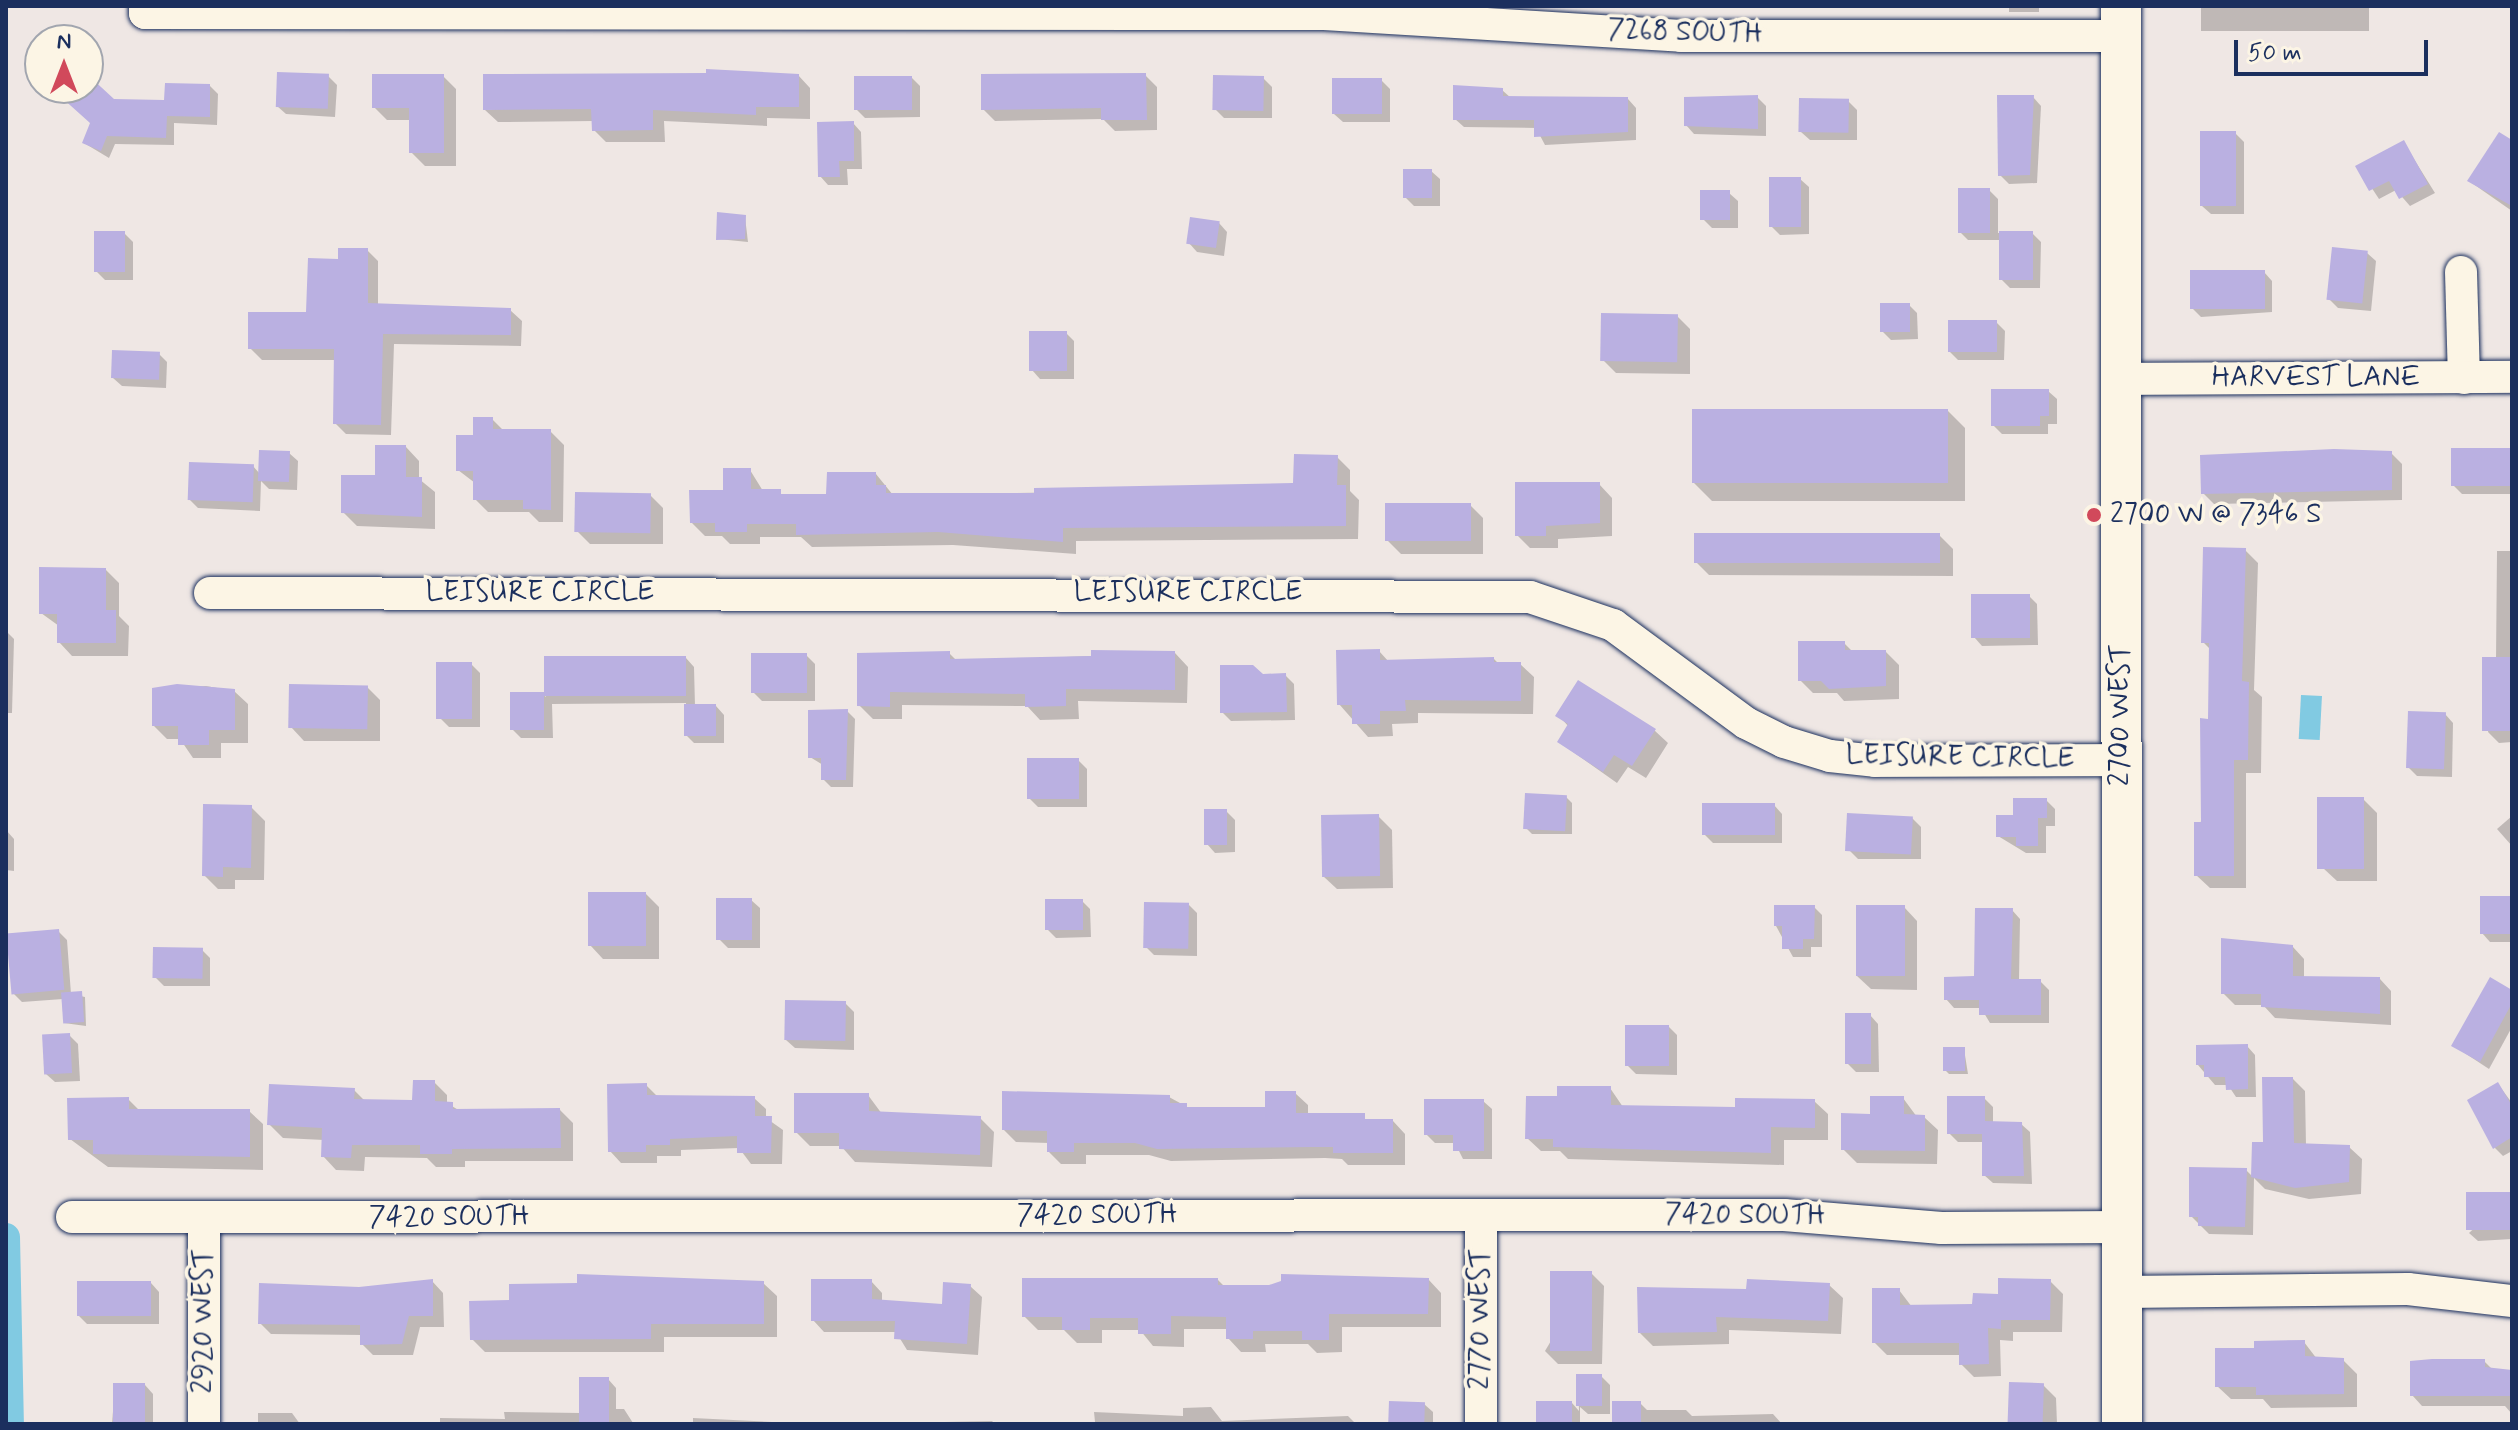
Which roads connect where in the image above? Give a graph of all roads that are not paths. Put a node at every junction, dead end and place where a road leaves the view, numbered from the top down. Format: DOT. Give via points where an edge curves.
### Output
graph roads {
  1 [pos="145,9"];
  2 [pos="2121,21"];
  3 [pos="2461,272"];
  4 [pos="2512,377"];
  5 [pos="2464,378"];
  6 [pos="2121,379"];
  7 [pos="210,593"];
  8 [pos="2121,760"];
  9 [pos="1481,1215"];
  10 [pos="72,1217"];
  11 [pos="204,1217"];
  12 [pos="2122,1227"];
  13 [pos="2122,1292"];
  14 [pos="2512,1301"];
  15 [pos="204,1424"];
  16 [pos="1481,1424"];
  17 [pos="2122,1424"];
  1 -- 2 [label="street, 7268 SOUTH" via="1308,14 1681,36"];
  2 -- 6 [label="main road, 2700 WEST"];
  3 -- 5 [label="street"];
  4 -- 5 [label="street, HARVEST LANE"];
  5 -- 6 [label="street, HARVEST LANE"];
  6 -- 8 [label="main road, 2700 WEST"];
  7 -- 8 [label="street, LEISURE CIRCLE" via="1515,596 1568,607 1613,625 1746,723 1830,756 1875,761"];
  8 -- 12 [label="main road, 2700 WEST"];
  9 -- 11 [label="street, 7420 SOUTH"];
  9 -- 12 [label="street, 7420 SOUTH" via="1784,1215 1941,1228"];
  9 -- 16 [label="street, 2770 WEST"];
  10 -- 11 [label="street, 7420 SOUTH"];
  11 -- 15 [label="street, 2920 WEST"];
  12 -- 13 [label="main road, 2700 WEST"];
  13 -- 14 [label="street" via="2408,1289"];
  13 -- 17 [label="main road, 2700 WEST"];
}
